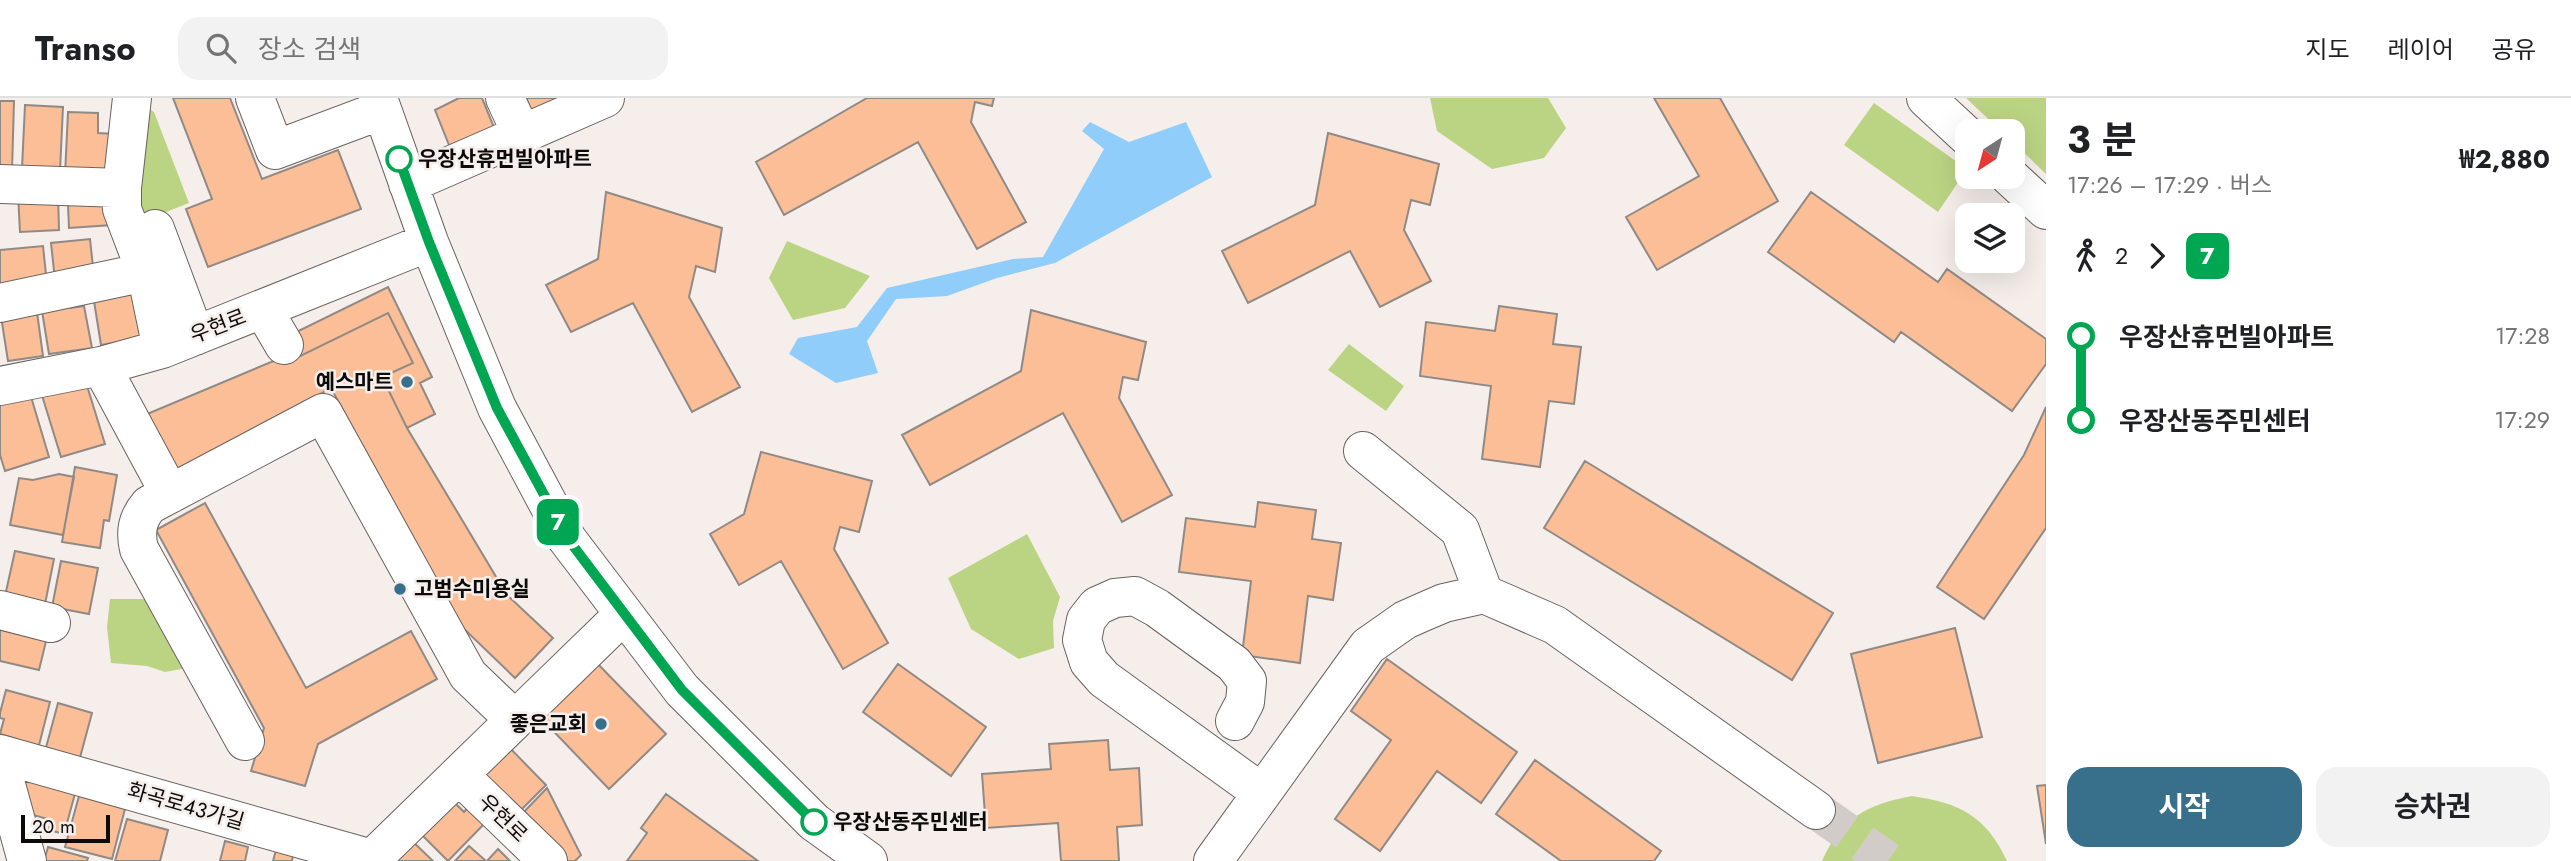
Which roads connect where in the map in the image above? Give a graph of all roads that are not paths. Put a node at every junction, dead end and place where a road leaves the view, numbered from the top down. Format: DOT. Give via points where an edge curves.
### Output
graph roads {
  1 [pos="132,98"];
  2 [pos="255,98"];
  3 [pos="505,98"];
  4 [pos="605,98"];
  5 [pos="1926,98"];
  6 [pos="380,104"];
  7 [pos="1955,125"];
  8 [pos="522,135"];
  9 [pos="0,184"];
  10 [pos="408,184"];
  11 [pos="122,188"];
  12 [pos="2023,189"];
  13 [pos="2046,210"];
  14 [pos="153,225"];
  15 [pos="429,242"];
  16 [pos="146,272"];
  17 [pos="0,303"];
  18 [pos="263,309"];
  19 [pos="178,342"];
  20 [pos="284,345"];
  21 [pos="101,366"];
  22 [pos="0,386"];
  23 [pos="1363,451"];
  24 [pos="170,494"];
  25 [pos="1484,594"];
  26 [pos="0,610"];
  27 [pos="624,614"];
  28 [pos="51,623"];
  29 [pos="515,720"];
  30 [pos="1235,721"];
  31 [pos="245,741"];
  32 [pos="0,754"];
  33 [pos="0,763"];
  34 [pos="458,775"];
  35 [pos="1262,793"];
  36 [pos="1816,810"];
  37 [pos="371,860"];
  38 [pos="27,861"];
  39 [pos="548,861"];
  40 [pos="868,861"];
  41 [pos="1213,861"];
  1 -- 11 [label="street"];
  2 -- 6 [label="street" via="275,150"];
  3 -- 8 [label="street"];
  4 -- 8 [label="street"];
  5 -- 7 [label="street"];
  6 -- 10 [label="street"];
  8 -- 10 [label="street"];
  9 -- 11 [label="street"];
  10 -- 15 [label="street"];
  11 -- 16 [label="street" via="122,209"];
  12 -- 13 [label="street"];
  14 -- 19 [label="street" via="169,262"];
  15 -- 18 [label="street, 우현로"];
  15 -- 27 [label="street" via="497,408 568,539"];
  16 -- 17 [label="street"];
  16 -- 19 [label="street"];
  18 -- 19 [label="street, 우현로"];
  18 -- 20 [label="street"];
  19 -- 21 [label="street, 우현로"];
  21 -- 22 [label="street, 우현로"];
  21 -- 24 [label="street"];
  23 -- 25 [label="street" via="1460,530"];
  24 -- 29 [label="street" via="323,413 468,675"];
  24 -- 31 [label="street" via="141,515 136,537 139,549"];
  25 -- 35 [label="street" via="1423,612 1367,646"];
  25 -- 36 [label="street" via="1555,625"];
  26 -- 28 [label="street"];
  27 -- 29 [label="street"];
  27 -- 40 [label="street" via="682,690 814,822"];
  29 -- 34 [label="street"];
  30 -- 35 [label="street" via="1245,702 1247,681 1234,664 1157,608 1135,596 1115,598 1097,606 1086,620 1082,640 1089,662 1104,679"];
  32 -- 37 [label="street, 화곡로43가길"];
  33 -- 38 [label="street"];
  34 -- 37 [label="street"];
  34 -- 39 [label="street, 우현로"];
  35 -- 41 [label="street"];
}
